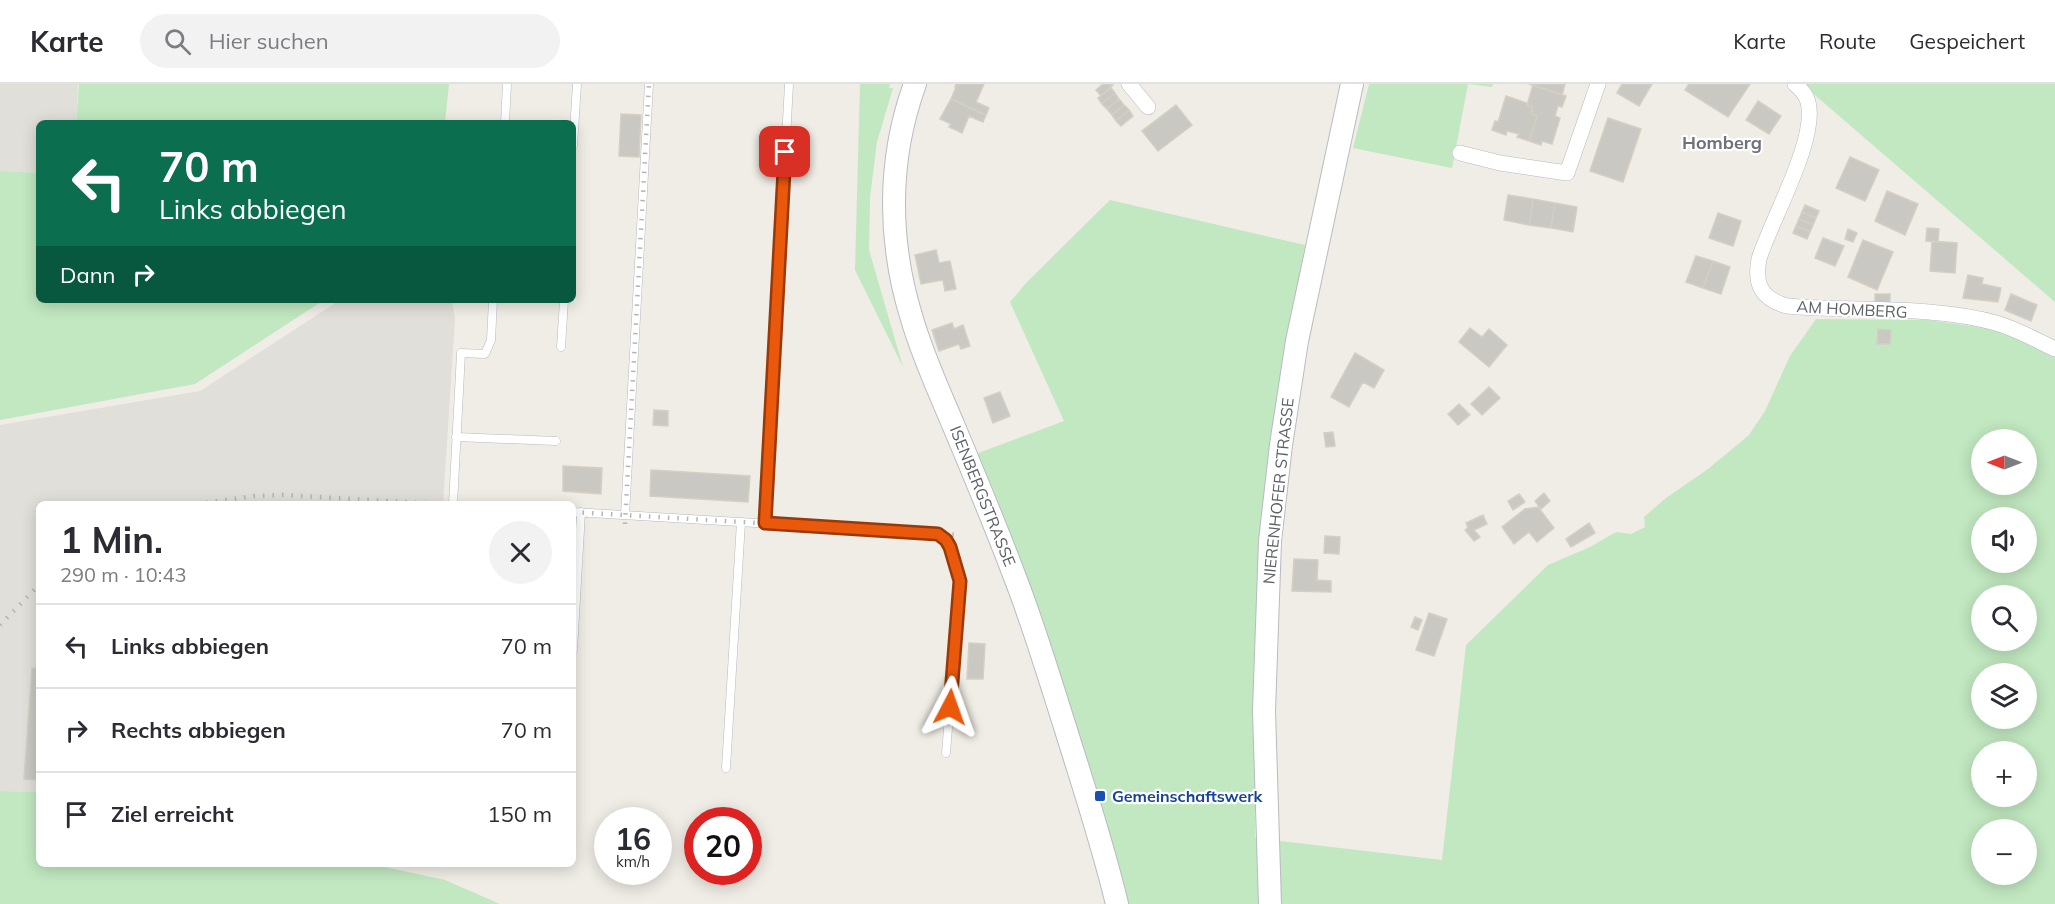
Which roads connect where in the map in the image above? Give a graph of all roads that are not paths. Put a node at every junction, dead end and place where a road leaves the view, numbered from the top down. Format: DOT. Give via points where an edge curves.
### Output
graph roads {
  1 [pos="507,84"];
  2 [pos="577,84"];
  3 [pos="649,84"];
  4 [pos="789,84"];
  5 [pos="915,84"];
  6 [pos="1129,84"];
  7 [pos="1352,84"];
  8 [pos="1598,84"];
  9 [pos="1795,84"];
  10 [pos="1148,107"];
  11 [pos="505,120"];
  12 [pos="575,120"];
  13 [pos="1460,153"];
  14 [pos="493,303"];
  15 [pos="564,303"];
  16 [pos="561,347"];
  17 [pos="2055,349"];
  18 [pos="456,437"];
  19 [pos="556,441"];
  20 [pos="453,501"];
  21 [pos="577,512"];
  22 [pos="625,515"];
  23 [pos="741,522"];
  24 [pos="765,523"];
  25 [pos="576,546"];
  26 [pos="946,753"];
  27 [pos="726,768"];
  28 [pos="1116,904"];
  29 [pos="1270,904"];
  1 -- 11 [label="lane"];
  2 -- 12 [label="lane"];
  3 -- 22 [label="lane"];
  4 -- 24 [label="lane"];
  5 -- 28 [label="main road, ISENBERGSTRASSE" via="904,116 893,188 895,241 905,296 1032,623 1089,801"];
  6 -- 10 [label="street"];
  7 -- 29 [label="main road, NIERENHOFER STRASSE" via="1297,341 1270,542 1264,711"];
  8 -- 13 [label="street" via="1567,173"];
  9 -- 17 [label="street, AM HOMBERG" via="1808,102 1809,131 1759,259 1758,280 1765,295 1774,303 1787,306 1978,319 2020,332"];
  14 -- 18 [label="lane" via="485,354 461,353"];
  15 -- 16 [label="lane"];
  18 -- 19 [label="lane"];
  18 -- 20 [label="lane"];
  21 -- 22 [label="lane"];
  21 -- 25 [label="lane"];
  22 -- 23 [label="lane"];
  23 -- 24 [label="lane"];
  23 -- 27 [label="lane"];
  24 -- 26 [label="lane" via="938,534 946,540 960,581"];
}
